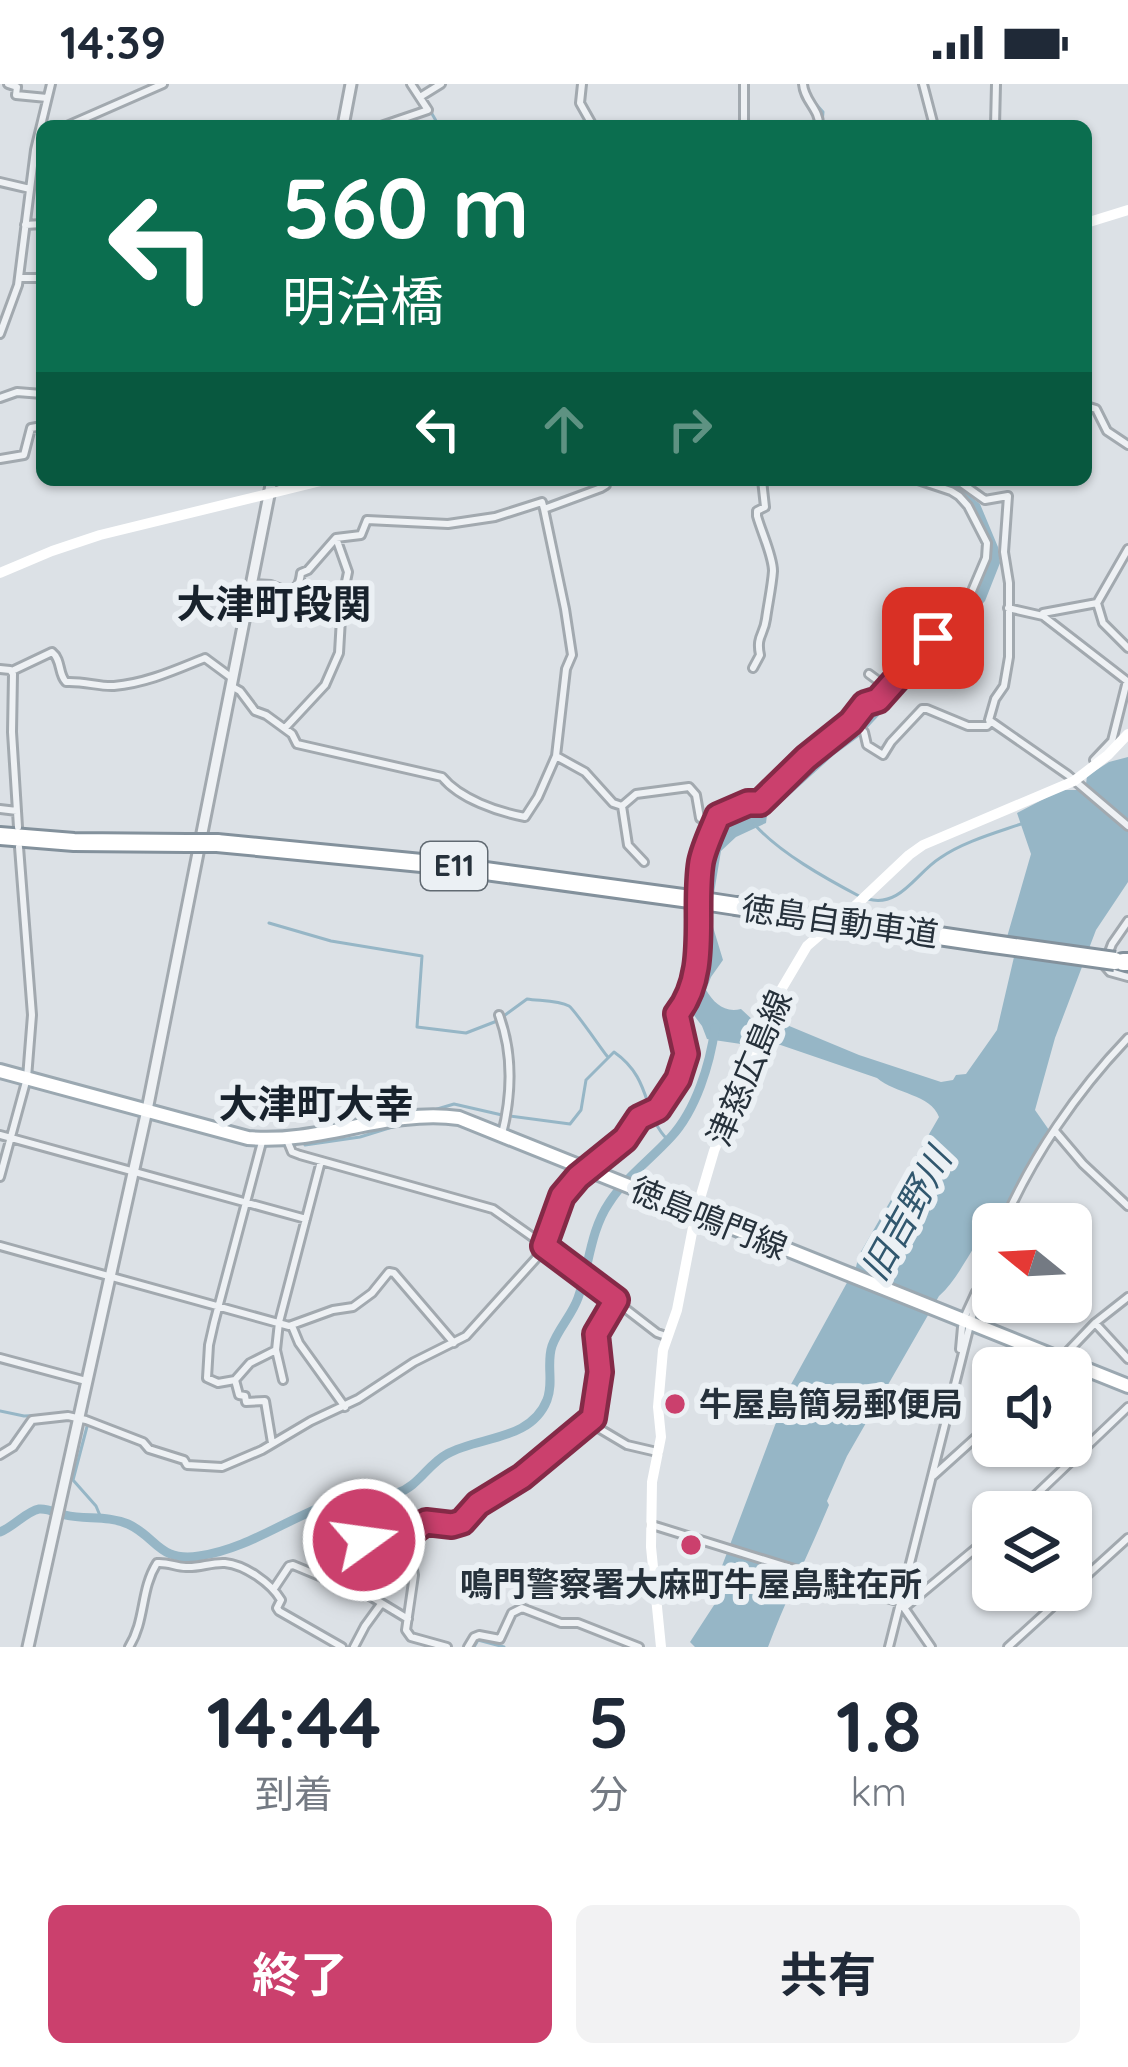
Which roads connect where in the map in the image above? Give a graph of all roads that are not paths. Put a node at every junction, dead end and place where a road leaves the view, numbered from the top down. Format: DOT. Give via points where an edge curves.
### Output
graph roads {
  1 [pos="8,84"];
  2 [pos="51,84"];
  3 [pos="164,84"];
  4 [pos="351,84"];
  5 [pos="411,84"];
  6 [pos="441,84"];
  7 [pos="582,84"];
  8 [pos="744,84"];
  9 [pos="803,84"];
  10 [pos="923,84"];
  11 [pos="996,84"];
  12 [pos="420,97"];
  13 [pos="47,98"];
  14 [pos="42,120"];
  15 [pos="81,120"];
  16 [pos="344,120"];
  17 [pos="399,120"];
  18 [pos="590,120"];
  19 [pos="744,120"];
  20 [pos="819,120"];
  21 [pos="932,120"];
  22 [pos="995,120"];
  23 [pos="36,155"];
  24 [pos="0,182"];
  25 [pos="30,189"];
  26 [pos="1128,210"];
  27 [pos="1092,221"];
  28 [pos="36,224"];
  29 [pos="25,225"];
  30 [pos="20,278"];
  31 [pos="36,278"];
  32 [pos="0,334"];
  33 [pos="36,394"];
  34 [pos="0,398"];
  35 [pos="1092,409"];
  36 [pos="36,427"];
  37 [pos="1128,445"];
  38 [pos="0,459"];
  39 [pos="271,486"];
  40 [pos="303,486"];
  41 [pos="604,486"];
  42 [pos="763,486"];
  43 [pos="938,486"];
  44 [pos="965,486"];
  45 [pos="270,495"];
  46 [pos="544,509"];
  47 [pos="336,538"];
  48 [pos="1128,549"];
  49 [pos="0,573"];
  50 [pos="251,584"];
  51 [pos="1097,603"];
  52 [pos="1008,608"];
  53 [pos="1039,614"];
  54 [pos="1128,648"];
  55 [pos="753,668"];
  56 [pos="0,669"];
  57 [pos="12,671"];
  58 [pos="869,674"];
  59 [pos="1128,680"];
  60 [pos="231,682"];
  61 [pos="888,688"];
  62 [pos="853,723"];
  63 [pos="990,723"];
  64 [pos="285,728"];
  65 [pos="1128,734"];
  66 [pos="556,756"];
  67 [pos="1092,767"];
  68 [pos="1077,784"];
  69 [pos="622,806"];
  70 [pos="0,809"];
  71 [pos="17,811"];
  72 [pos="718,816"];
  73 [pos="1128,826"];
  74 [pos="6,830"];
  75 [pos="20,847"];
  76 [pos="644,862"];
  77 [pos="854,907"];
  78 [pos="1128,922"];
  79 [pos="829,927"];
  80 [pos="1116,938"];
  81 [pos="1128,940"];
  82 [pos="1124,965"];
  83 [pos="500,1018"];
  84 [pos="1128,1038"];
  85 [pos="0,1071"];
  86 [pos="27,1078"];
  87 [pos="147,1110"];
  88 [pos="505,1122"];
  89 [pos="1055,1131"];
  90 [pos="0,1135"];
  91 [pos="10,1138"];
  92 [pos="262,1140"];
  93 [pos="287,1140"];
  94 [pos="321,1161"];
  95 [pos="587,1168"];
  96 [pos="133,1172"];
  97 [pos="0,1177"];
  98 [pos="246,1203"];
  99 [pos="1015,1203"];
  100 [pos="1128,1206"];
  101 [pos="697,1212"];
  102 [pos="306,1219"];
  103 [pos="0,1246"];
  104 [pos="544,1246"];
  105 [pos="110,1276"];
  106 [pos="1128,1297"];
  107 [pos="616,1300"];
  108 [pos="219,1306"];
  109 [pos="972,1306"];
  110 [pos="279,1322"];
  111 [pos="966,1322"];
  112 [pos="1095,1323"];
  113 [pos="292,1326"];
  114 [pos="666,1336"];
  115 [pos="454,1343"];
  116 [pos="1020,1347"];
  117 [pos="1072,1347"];
  118 [pos="276,1350"];
  119 [pos="0,1358"];
  120 [pos="1128,1359"];
  121 [pos="1092,1375"];
  122 [pos="235,1380"];
  123 [pos="283,1380"];
  124 [pos="86,1381"];
  125 [pos="1128,1386"];
  126 [pos="345,1407"];
  127 [pos="1128,1407"];
  128 [pos="83,1418"];
  129 [pos="590,1423"];
  130 [pos="972,1441"];
  131 [pos="272,1444"];
  132 [pos="657,1452"];
  133 [pos="0,1455"];
  134 [pos="930,1478"];
  135 [pos="1040,1491"];
  136 [pos="651,1525"];
  137 [pos="406,1536"];
  138 [pos="1128,1538"];
  139 [pos="972,1550"];
  140 [pos="351,1585"];
  141 [pos="274,1588"];
  142 [pos="381,1604"];
  143 [pos="902,1605"];
  144 [pos="408,1619"];
  145 [pos="28,1647"];
  146 [pos="129,1647"];
  147 [pos="342,1647"];
  148 [pos="354,1647"];
  149 [pos="447,1647"];
  150 [pos="468,1647"];
  151 [pos="639,1647"];
  152 [pos="662,1647"];
  153 [pos="889,1647"];
  154 [pos="931,1647"];
  155 [pos="1008,1647"];
  1 -- 13 [label="street" via="16,95"];
  2 -- 13 [label="street"];
  3 -- 15 [label="street"];
  4 -- 16 [label="street"];
  5 -- 12 [label="street"];
  6 -- 12 [label="street"];
  7 -- 18 [label="street"];
  8 -- 19 [label="street"];
  9 -- 20 [label="street"];
  10 -- 21 [label="street"];
  11 -- 22 [label="street"];
  12 -- 17 [label="street" via="428,110"];
  13 -- 14 [label="street"];
  23 -- 25 [label="street"];
  24 -- 25 [label="street"];
  25 -- 29 [label="street"];
  26 -- 27 [label="main road"];
  28 -- 29 [label="street"];
  29 -- 30 [label="street"];
  30 -- 31 [label="street"];
  30 -- 32 [label="street"];
  33 -- 34 [label="street"];
  35 -- 37 [label="street"];
  36 -- 38 [label="street" via="24,455"];
  39 -- 45 [label="street"];
  40 -- 45 [label="main road"];
  41 -- 46 [label="street"];
  42 -- 55 [label="street" via="765,507 757,516 772,574"];
  43 -- 61 [label="street" via="959,496 988,551 961,610"];
  44 -- 52 [label="street" via="985,500 1008,496"];
  45 -- 49 [label="main road" via="100,535"];
  45 -- 50 [label="street"];
  46 -- 47 [label="street" via="542,502 448,524 373,519 361,535"];
  46 -- 66 [label="street" via="572,655"];
  47 -- 50 [label="street" via="294,590"];
  47 -- 64 [label="street" via="348,572 339,653 325,685"];
  48 -- 51 [label="street"];
  50 -- 60 [label="street"];
  51 -- 53 [label="street"];
  51 -- 54 [label="street" via="1103,623"];
  52 -- 53 [label="street"];
  52 -- 63 [label="street" via="1006,676"];
  53 -- 59 [label="street"];
  56 -- 57 [label="street"];
  57 -- 60 [label="street" via="52,652 67,682 106,686 169,675 205,658"];
  57 -- 71 [label="street"];
  58 -- 61 [label="street"];
  59 -- 67 [label="street" via="1112,741"];
  60 -- 64 [label="street" via="255,712"];
  60 -- 87 [label="street"];
  61 -- 62 [label="street"];
  62 -- 63 [label="street" via="883,755 922,709 968,726"];
  62 -- 72 [label="street" via="760,803"];
  63 -- 68 [label="street"];
  64 -- 66 [label="street" via="297,744 442,777 525,817"];
  65 -- 67 [label="main road"];
  66 -- 69 [label="street"];
  67 -- 68 [label="main road"];
  68 -- 73 [label="street"];
  68 -- 77 [label="main road" via="923,845"];
  69 -- 72 [label="street" via="636,794 689,788 700,818"];
  69 -- 76 [label="street" via="628,845"];
  70 -- 71 [label="street"];
  71 -- 74 [label="street"];
  72 -- 95 [label="street" via="701,862 697,962 677,1014 686,1054 678,1079 611,1153"];
  74 -- 82 [label="highway, 徳島自動車道 / E11, bridge" via="74,842 217,843 397,860"];
  75 -- 86 [label="street" via="32,1015"];
  78 -- 80 [label="street"];
  79 -- 101 [label="main road, 津慈広島線" via="807,946 765,1021"];
  80 -- 81 [label="street"];
  80 -- 82 [label="street" via="1104,965 1110,973"];
  83 -- 88 [label="street" via="510,1076"];
  84 -- 89 [label="street"];
  85 -- 86 [label="main road, 徳島鳴門線"];
  86 -- 87 [label="main road, 徳島鳴門線"];
  86 -- 91 [label="street"];
  87 -- 92 [label="main road, 徳島鳴門線"];
  87 -- 96 [label="street"];
  88 -- 93 [label="main road, 徳島鳴門線" via="419,1115"];
  88 -- 95 [label="main road, 徳島鳴門線"];
  89 -- 99 [label="street"];
  89 -- 100 [label="street"];
  90 -- 91 [label="street"];
  91 -- 96 [label="street"];
  91 -- 97 [label="street"];
  92 -- 93 [label="main road, 徳島鳴門線"];
  92 -- 98 [label="street"];
  93 -- 94 [label="street" via="292,1152"];
  94 -- 102 [label="street"];
  94 -- 104 [label="street" via="493,1210"];
  95 -- 101 [label="main road, 徳島鳴門線"];
  95 -- 104 [label="street" via="558,1203"];
  96 -- 98 [label="street"];
  96 -- 105 [label="street"];
  98 -- 102 [label="street"];
  98 -- 108 [label="street"];
  101 -- 111 [label="main road, 徳島鳴門線"];
  101 -- 114 [label="main road, 津慈広島線"];
  102 -- 110 [label="street"];
  103 -- 105 [label="street"];
  104 -- 107 [label="street"];
  104 -- 115 [label="street"];
  105 -- 108 [label="street"];
  105 -- 124 [label="street"];
  106 -- 112 [label="street"];
  107 -- 114 [label="street"];
  107 -- 129 [label="street" via="596,1334 599,1389"];
  108 -- 110 [label="street"];
  108 -- 122 [label="street" via="207,1378"];
  109 -- 111 [label="street"];
  110 -- 113 [label="street"];
  110 -- 118 [label="street"];
  111 -- 116 [label="main road, 徳島鳴門線"];
  111 -- 134 [label="street"];
  112 -- 117 [label="street"];
  112 -- 120 [label="street"];
  113 -- 115 [label="street" via="353,1307 392,1272"];
  113 -- 126 [label="street"];
  114 -- 132 [label="main road, 津慈広島線"];
  115 -- 126 [label="street"];
  118 -- 122 [label="street"];
  118 -- 123 [label="street"];
  119 -- 124 [label="street"];
  121 -- 125 [label="main road, 徳島鳴門線"];
  122 -- 131 [label="street" via="246,1402 265,1402"];
  124 -- 128 [label="street"];
  126 -- 131 [label="street"];
  127 -- 135 [label="street"];
  128 -- 131 [label="street" via="187,1465 229,1465"];
  128 -- 133 [label="street" via="32,1420"];
  128 -- 145 [label="street"];
  129 -- 132 [label="street"];
  129 -- 137 [label="street" via="462,1522 426,1522"];
  130 -- 134 [label="street"];
  132 -- 136 [label="main road, 津慈広島線"];
  134 -- 143 [label="street"];
  136 -- 143 [label="street"];
  136 -- 152 [label="main road, 津慈広島線"];
  137 -- 140 [label="street" via="364,1540"];
  137 -- 144 [label="street" via="414,1575"];
  138 -- 155 [label="street"];
  139 -- 143 [label="street"];
  140 -- 141 [label="street" via="293,1564"];
  140 -- 142 [label="street"];
  141 -- 146 [label="street" via="232,1563 157,1563"];
  141 -- 147 [label="street" via="279,1611"];
  142 -- 144 [label="street"];
  142 -- 148 [label="street"];
  143 -- 153 [label="street"];
  143 -- 154 [label="street"];
  144 -- 149 [label="street" via="411,1636"];
  150 -- 151 [label="street" via="474,1636 500,1640 522,1608"];
}
